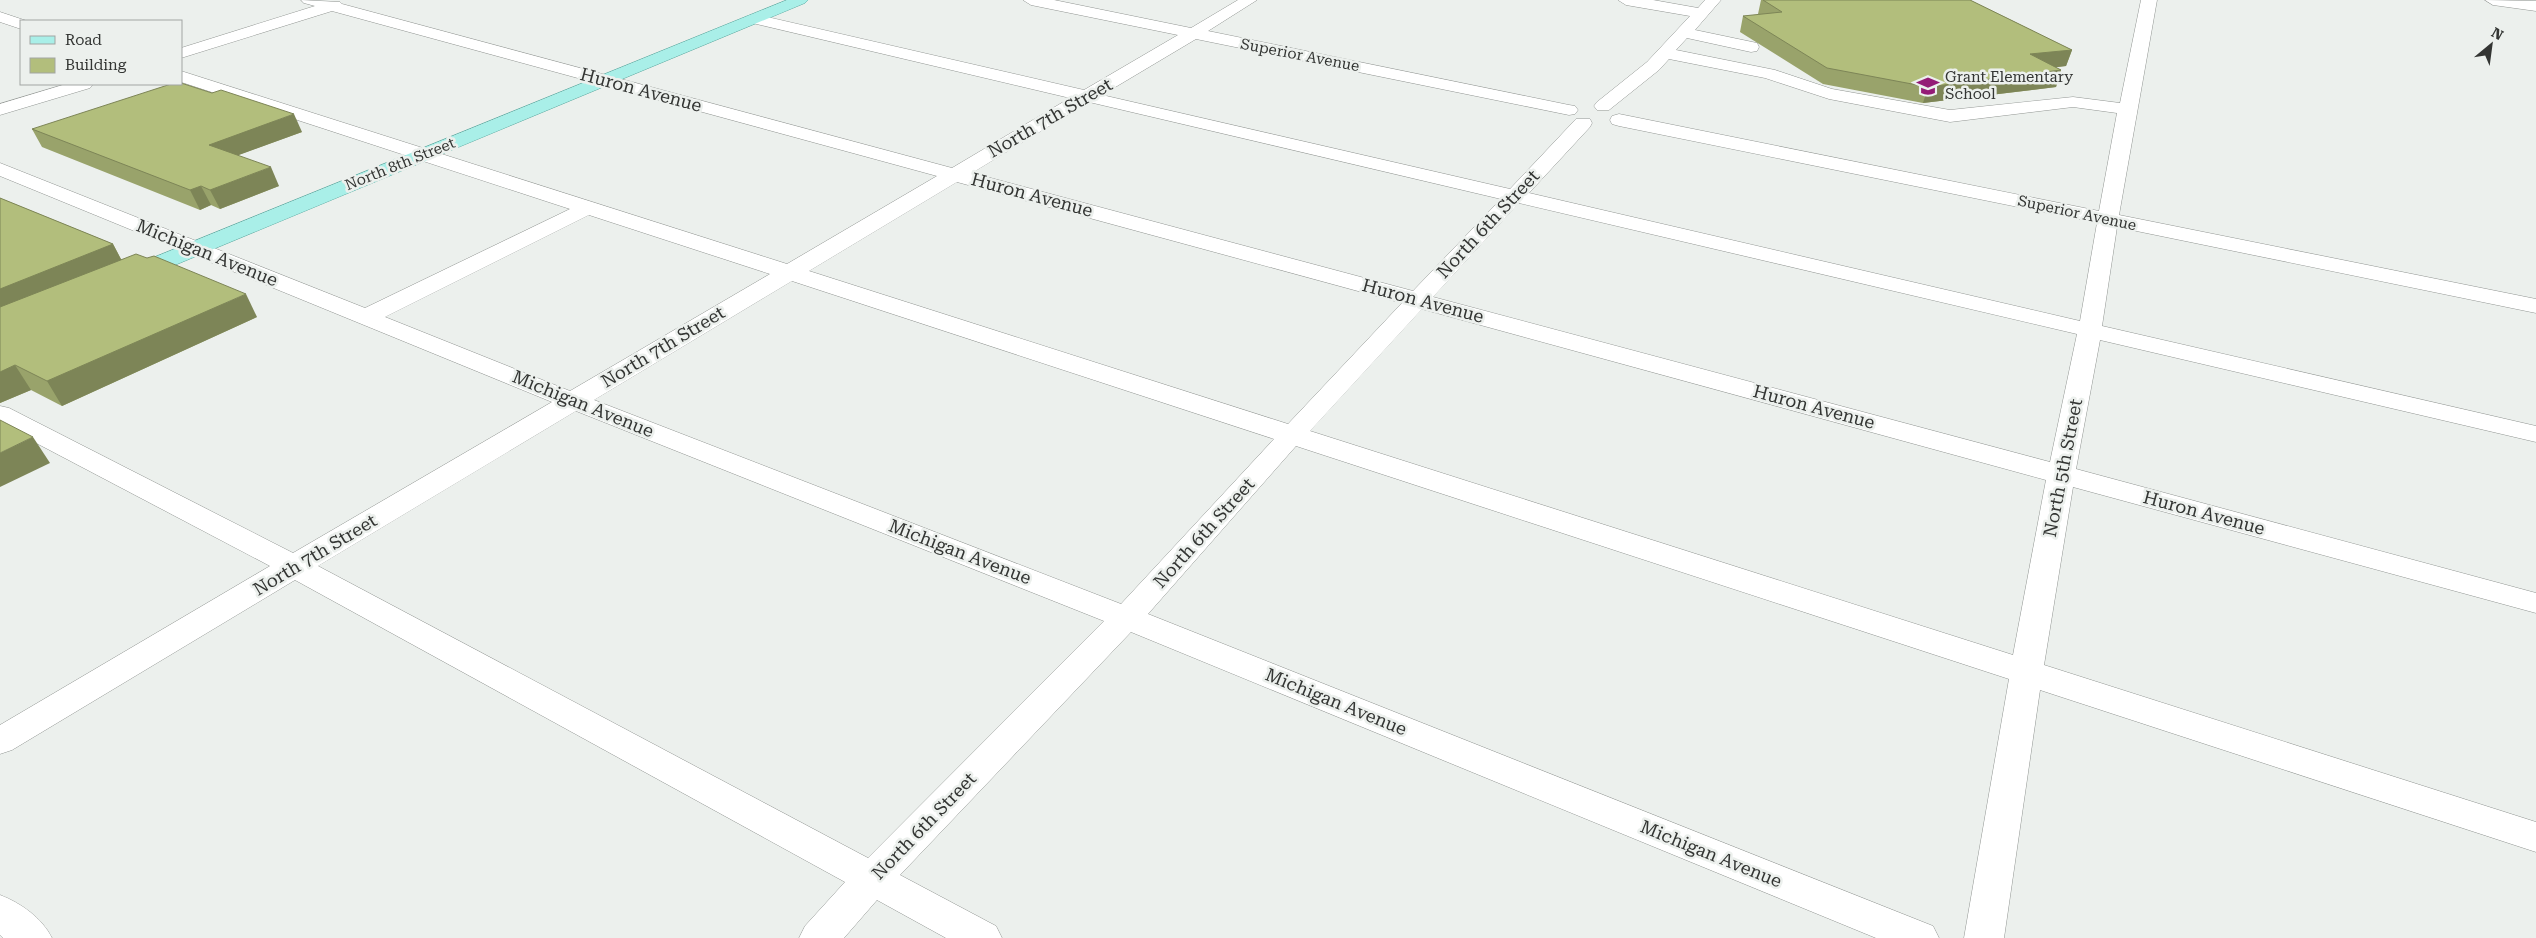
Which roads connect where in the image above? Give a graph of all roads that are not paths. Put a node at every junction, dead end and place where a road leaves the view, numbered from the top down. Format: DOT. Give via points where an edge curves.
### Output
graph roads {
  1 [pos="309,0"];
  2 [pos="800,0"];
  3 [pos="1031,0"];
  4 [pos="1249,0"];
  5 [pos="1626,0"];
  6 [pos="1713,0"];
  7 [pos="2149,0"];
  8 [pos="2493,0"];
  9 [pos="341,3"];
  10 [pos="2536,6"];
  11 [pos="1702,13"];
  12 [pos="0,17"];
  13 [pos="754,19"];
  14 [pos="20,24"];
  15 [pos="1683,32"];
  16 [pos="1194,33"];
  17 [pos="1751,46"];
  18 [pos="182,53"];
  19 [pos="1665,53"];
  20 [pos="182,76"];
  21 [pos="606,80"];
  22 [pos="81,85"];
  23 [pos="1088,96"];
  24 [pos="2127,109"];
  25 [pos="0,110"];
  26 [pos="1585,113"];
  27 [pos="1619,120"];
  28 [pos="423,154"];
  29 [pos="0,169"];
  30 [pos="954,174"];
  31 [pos="1516,195"];
  32 [pos="588,208"];
  33 [pos="2109,220"];
  34 [pos="196,248"];
  35 [pos="788,273"];
  36 [pos="110,283"];
  37 [pos="1417,300"];
  38 [pos="2536,306"];
  39 [pos="366,317"];
  40 [pos="2090,329"];
  41 [pos="573,400"];
  42 [pos="0,414"];
  43 [pos="2536,434"];
  44 [pos="1291,436"];
  45 [pos="2061,474"];
  46 [pos="295,567"];
  47 [pos="2536,603"];
  48 [pos="1126,618"];
  49 [pos="2026,674"];
  50 [pos="0,741"];
  51 [pos="2536,837"];
  52 [pos="872,880"];
  53 [pos="0,912"];
  54 [pos="32,938"];
  55 [pos="819,938"];
  56 [pos="982,938"];
  57 [pos="1918,938"];
  58 [pos="1984,938"];
  1 -- 9 [label="street, Huron Avenue"];
  2 -- 13 [label="main road, North 8th Street"];
  3 -- 16 [label="street, Superior Avenue"];
  4 -- 16 [label="street, North 7th Street"];
  5 -- 11 [label="street"];
  6 -- 11 [label="street, North 6th Street"];
  7 -- 24 [label="street, North 5th Street"];
  8 -- 10 [label="street"];
  9 -- 18 [label="street"];
  9 -- 21 [label="street, Huron Avenue"];
  11 -- 15 [label="street, North 6th Street"];
  12 -- 14 [label="street"];
  13 -- 21 [label="main road, North 8th Street"];
  13 -- 23 [label="street"];
  15 -- 17 [label="street"];
  15 -- 19 [label="street, North 6th Street"];
  16 -- 23 [label="street, North 7th Street"];
  16 -- 26 [label="street, Superior Avenue"];
  19 -- 24 [label="street" via="1769,74 1829,94 1950,116 2073,102"];
  19 -- 26 [label="street, North 6th Street" via="1652,66"];
  20 -- 28 [label="street"];
  21 -- 28 [label="main road, North 8th Street"];
  21 -- 30 [label="street, Huron Avenue"];
  22 -- 25 [label="street"];
  23 -- 30 [label="street, North 7th Street"];
  23 -- 31 [label="street"];
  24 -- 33 [label="street, North 5th Street"];
  26 -- 27 [label="street, Superior Avenue" via="1608,124"];
  26 -- 27 [label="street" via="1619,113"];
  26 -- 31 [label="street, North 6th Street"];
  27 -- 33 [label="street, Superior Avenue"];
  28 -- 32 [label="street"];
  28 -- 34 [label="main road, North 8th Street"];
  29 -- 34 [label="street, Michigan Avenue"];
  30 -- 35 [label="street, North 7th Street"];
  30 -- 37 [label="street, Huron Avenue"];
  31 -- 37 [label="street, North 6th Street"];
  31 -- 40 [label="street"];
  32 -- 35 [label="street"];
  32 -- 39 [label="street"];
  33 -- 38 [label="street, Superior Avenue"];
  33 -- 40 [label="street, North 5th Street"];
  34 -- 36 [label="main road, North 8th Street"];
  34 -- 39 [label="street, Michigan Avenue"];
  35 -- 41 [label="street, North 7th Street"];
  35 -- 44 [label="street"];
  37 -- 44 [label="street, North 6th Street"];
  37 -- 45 [label="street, Huron Avenue"];
  39 -- 41 [label="street, Michigan Avenue"];
  40 -- 43 [label="street"];
  40 -- 45 [label="street, North 5th Street"];
  41 -- 46 [label="street, North 7th Street"];
  41 -- 48 [label="street, Michigan Avenue"];
  42 -- 46 [label="street"];
  44 -- 48 [label="street, North 6th Street"];
  44 -- 49 [label="street"];
  45 -- 47 [label="street, Huron Avenue"];
  45 -- 49 [label="street, North 5th Street"];
  46 -- 50 [label="street, North 7th Street"];
  46 -- 52 [label="street"];
  48 -- 52 [label="street, North 6th Street"];
  48 -- 57 [label="street, Michigan Avenue"];
  49 -- 51 [label="street"];
  49 -- 58 [label="street, North 5th Street"];
  52 -- 55 [label="street, North 6th Street"];
  52 -- 56 [label="street"];
  53 -- 54 [label="street"];
}
